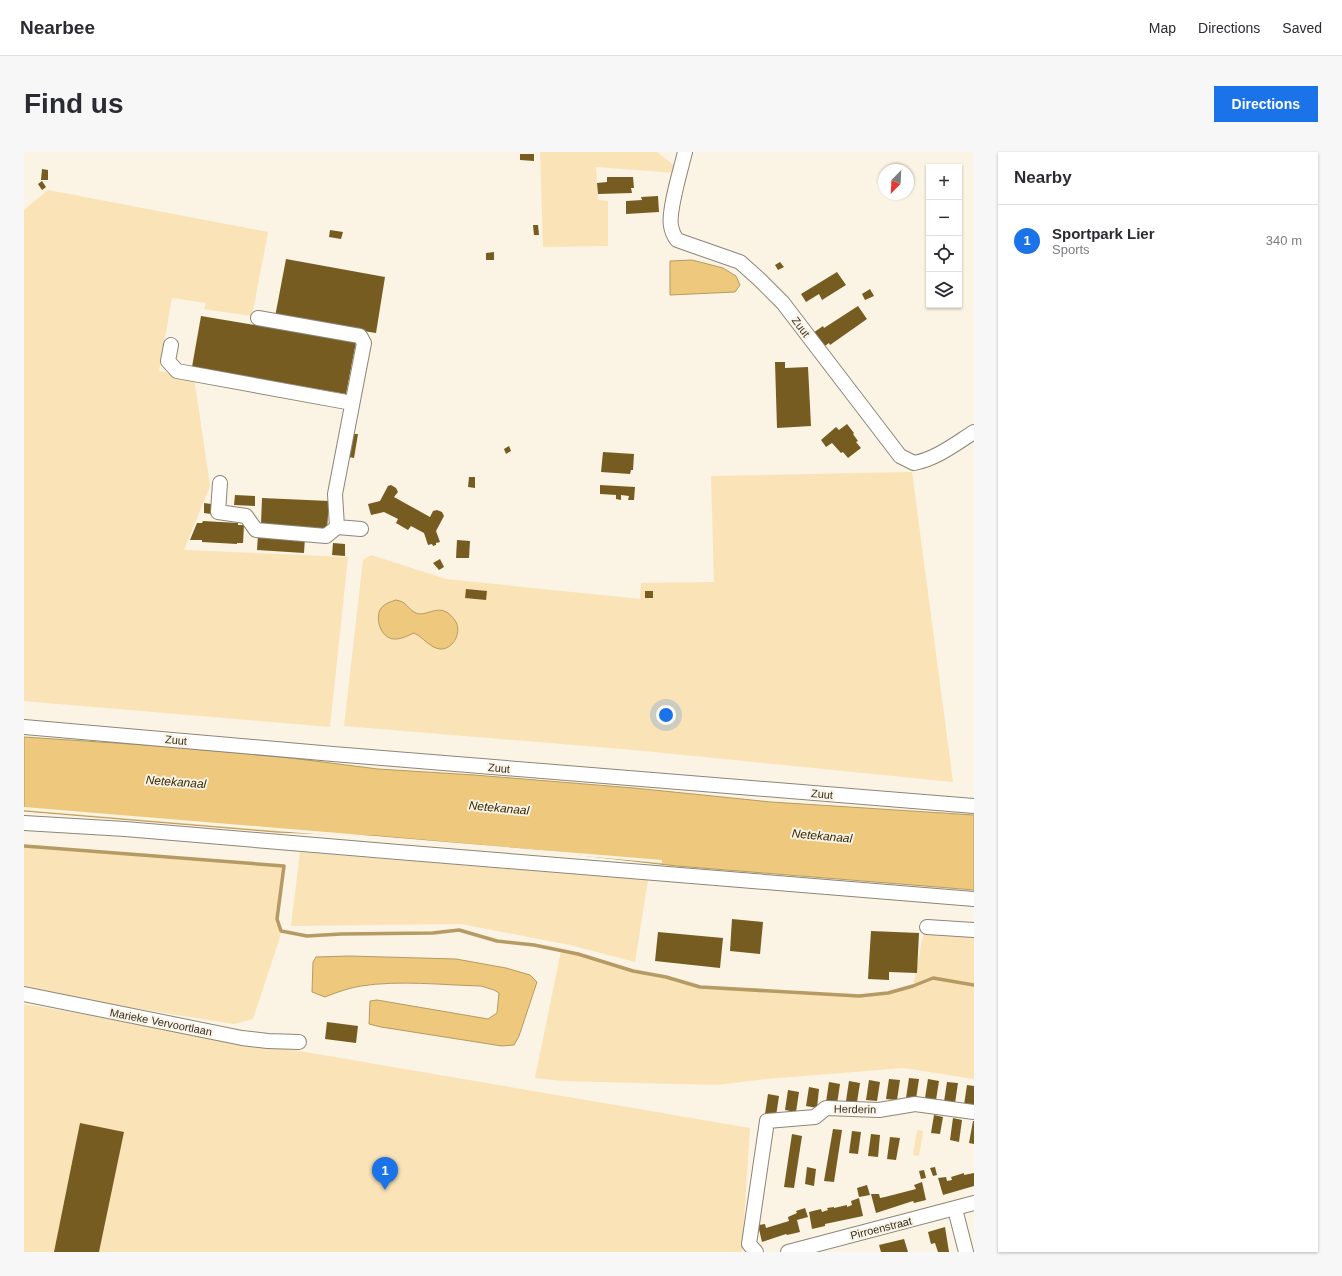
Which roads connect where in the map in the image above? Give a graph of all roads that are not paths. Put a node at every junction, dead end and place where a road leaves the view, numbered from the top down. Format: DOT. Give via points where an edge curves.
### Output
graph roads {
  1 [pos="684,152"];
  2 [pos="258,318"];
  3 [pos="171,345"];
  4 [pos="352,403"];
  5 [pos="974,432"];
  6 [pos="220,483"];
  7 [pos="337,528"];
  8 [pos="361,529"];
  9 [pos="24,727"];
  10 [pos="974,806"];
  11 [pos="24,823"];
  12 [pos="974,899"];
  13 [pos="927,927"];
  14 [pos="974,930"];
  15 [pos="24,994"];
  16 [pos="299,1042"];
  17 [pos="974,1112"];
  18 [pos="974,1203"];
  19 [pos="955,1209"];
  20 [pos="753,1248"];
  21 [pos="796,1251"];
  22 [pos="966,1252"];
  1 -- 5 [label="street, Zuut" via="671,209 670,225 677,240 740,262 759,279 783,303 900,456 914,464 923,462"];
  2 -- 4 [label="street" via="360,336 364,343"];
  3 -- 4 [label="street" via="168,361 177,371"];
  4 -- 7 [label="street" via="335,494"];
  6 -- 7 [label="street" via="218,512 246,516 256,530 326,536"];
  7 -- 8 [label="street"];
  9 -- 10 [label="street, Zuut"];
  11 -- 12 [label="street" via="125,829"];
  13 -- 14 [label="street"];
  15 -- 16 [label="street, Marieke Vervoortlaan" via="242,1038"];
  17 -- 20 [label="street, Herderin" via="914,1104 879,1110 826,1108 815,1117 767,1121"];
  18 -- 19 [label="street, Pirroenstraat"];
  19 -- 21 [label="street, Pirroenstraat"];
  19 -- 22 [label="street"];
}
